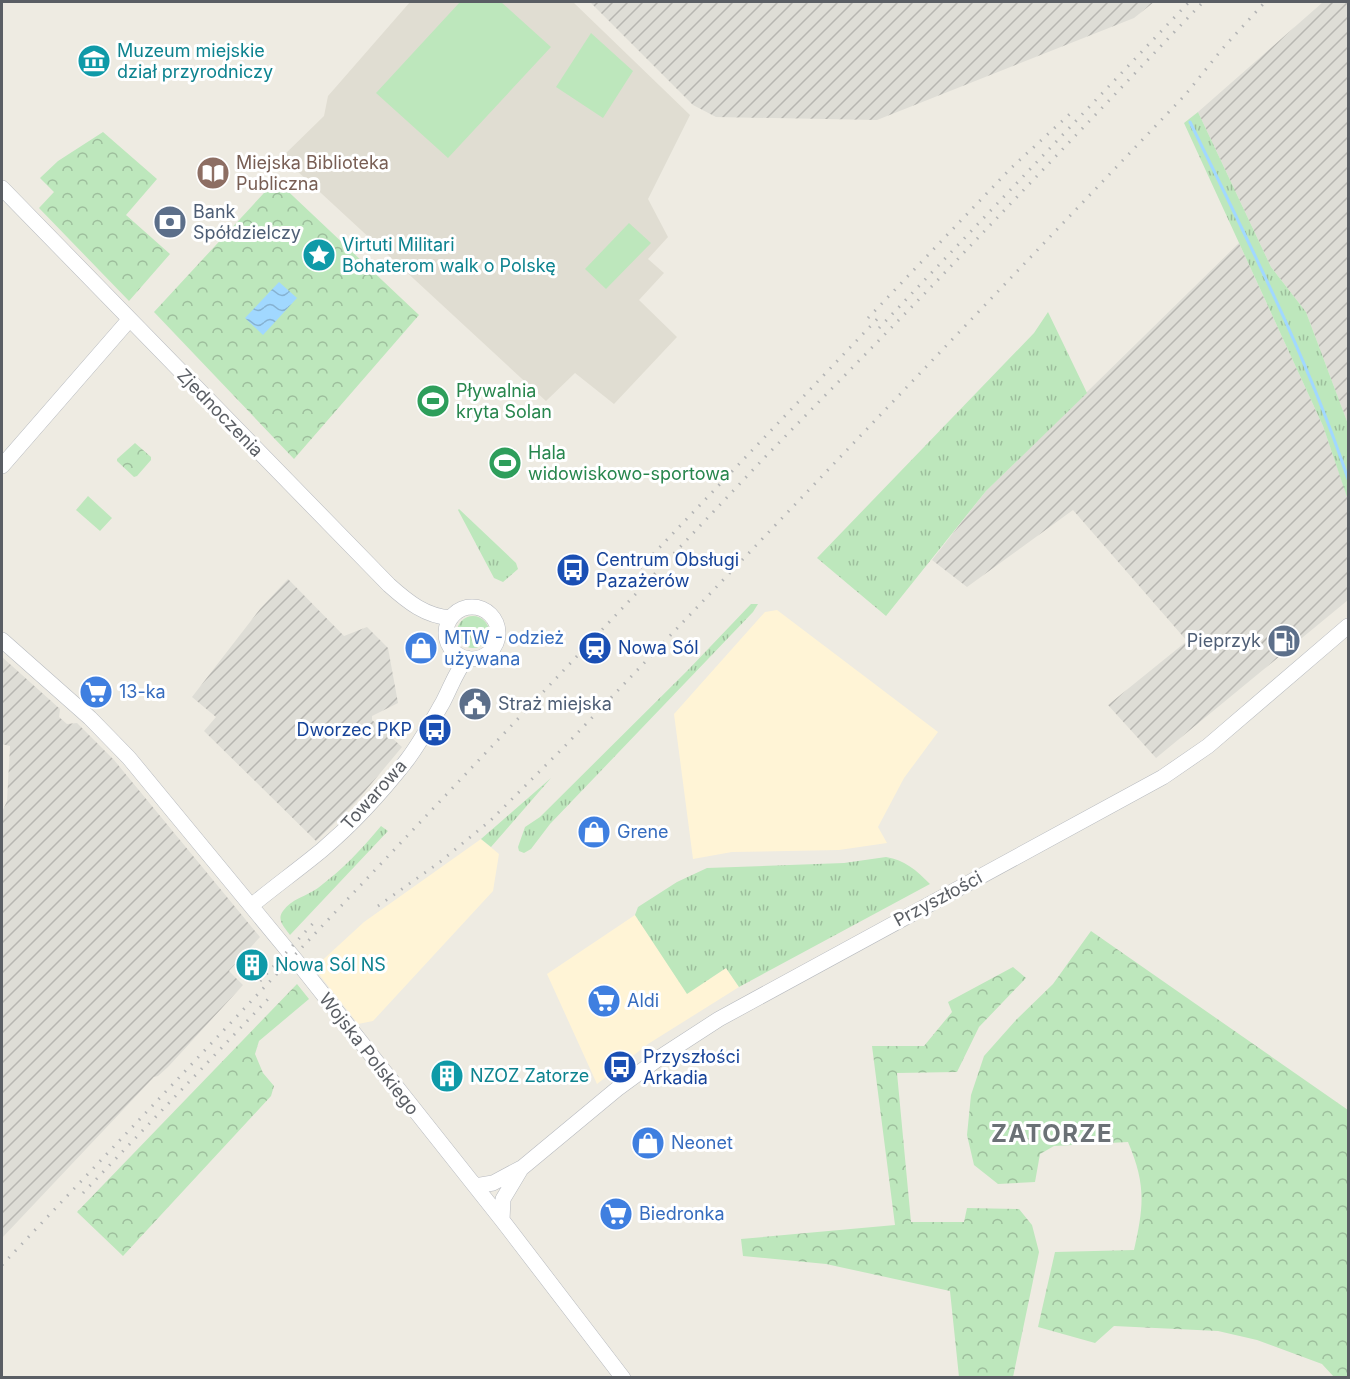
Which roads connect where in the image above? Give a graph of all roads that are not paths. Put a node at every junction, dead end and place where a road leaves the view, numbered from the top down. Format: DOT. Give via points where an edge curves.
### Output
graph roads {
  1 [pos="2,188"];
  2 [pos="129,320"];
  3 [pos="2,466"];
  4 [pos="451,618"];
  5 [pos="1348,626"];
  6 [pos="2,640"];
  7 [pos="467,658"];
  8 [pos="251,906"];
  9 [pos="523,1167"];
  10 [pos="475,1186"];
  11 [pos="502,1221"];
  12 [pos="623,1377"];
  1 -- 2 [label="street, Zjednoczenia"];
  2 -- 3 [label="street"];
  2 -- 4 [label="street, Zjednoczenia" via="389,585 430,615"];
  4 -- 7 [label="street" via="447,632 450,645"];
  4 -- 7 [label="street" via="463,609 478,608 490,614 497,626 493,648 482,657"];
  5 -- 9 [label="street, Przyszłości" via="1186,762 719,1019 617,1089"];
  6 -- 8 [label="street, Wojska Polskiego" via="129,758"];
  7 -- 8 [label="street, Towarowa" via="421,739 382,790 324,849"];
  8 -- 10 [label="street, Wojska Polskiego"];
  9 -- 10 [label="street, Przyszłości" via="493,1183"];
  9 -- 11 [label="street, Przyszłości" via="503,1199"];
  10 -- 11 [label="street, Wojska Polskiego"];
  11 -- 12 [label="street, Wojska Polskiego"];
}
